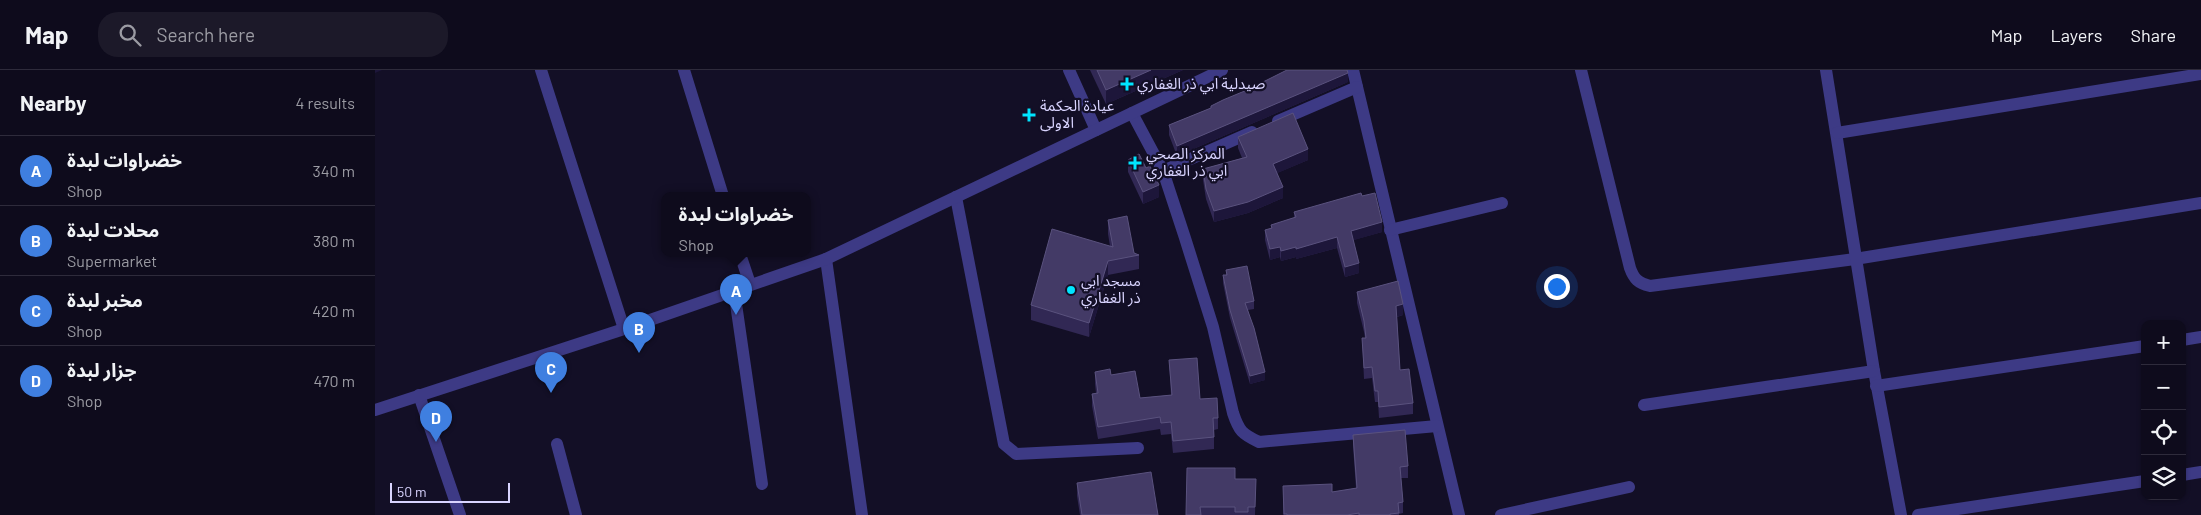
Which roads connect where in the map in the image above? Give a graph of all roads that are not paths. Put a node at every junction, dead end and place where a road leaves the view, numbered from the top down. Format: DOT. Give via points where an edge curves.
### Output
graph roads {
  1 [pos="541,70"];
  2 [pos="684,70"];
  3 [pos="1069,70"];
  4 [pos="1222,70"];
  5 [pos="1353,70"];
  6 [pos="1581,70"];
  7 [pos="1826,70"];
  8 [pos="2201,74"];
  9 [pos="1357,87"];
  10 [pos="1132,112"];
  11 [pos="1096,130"];
  12 [pos="1837,133"];
  13 [pos="1163,171"];
  14 [pos="722,192"];
  15 [pos="956,197"];
  16 [pos="1502,203"];
  17 [pos="2201,203"];
  18 [pos="1390,230"];
  19 [pos="742,257"];
  20 [pos="826,259"];
  21 [pos="1855,259"];
  22 [pos="750,284"];
  23 [pos="734,290"];
  24 [pos="624,329"];
  25 [pos="2201,337"];
  26 [pos="2186,339"];
  27 [pos="2141,347"];
  28 [pos="1874,370"];
  29 [pos="1876,386"];
  30 [pos="419,395"];
  31 [pos="1644,405"];
  32 [pos="375,410"];
  33 [pos="1437,426"];
  34 [pos="557,444"];
  35 [pos="1139,448"];
  36 [pos="2201,472"];
  37 [pos="2186,474"];
  38 [pos="2141,482"];
  39 [pos="762,484"];
  40 [pos="1629,486"];
  41 [pos="460,515"];
  42 [pos="576,515"];
  43 [pos="862,515"];
  44 [pos="1459,515"];
  45 [pos="1501,515"];
  46 [pos="1901,515"];
  47 [pos="1918,515"];
  1 -- 24 [label="street"];
  2 -- 14 [label="street"];
  3 -- 11 [label="street"];
  4 -- 10 [label="street"];
  5 -- 9 [label="street"];
  6 -- 21 [label="street" via="1630,268 1640,284 1650,286"];
  7 -- 12 [label="street"];
  8 -- 12 [label="street"];
  9 -- 13 [label="street"];
  9 -- 18 [label="street"];
  10 -- 11 [label="street"];
  10 -- 13 [label="street"];
  11 -- 15 [label="street"];
  12 -- 21 [label="street"];
  13 -- 33 [label="street" via="1213,327 1233,413 1245,436 1259,442"];
  15 -- 20 [label="street"];
  15 -- 35 [label="street" via="1004,444 1016,454"];
  16 -- 18 [label="street"];
  17 -- 21 [label="street"];
  18 -- 33 [label="street"];
  19 -- 22 [label="street"];
  20 -- 22 [label="street"];
  20 -- 43 [label="street"];
  21 -- 28 [label="street"];
  22 -- 23 [label="street"];
  23 -- 24 [label="street"];
  23 -- 39 [label="street"];
  24 -- 30 [label="street"];
  25 -- 26 [label="street"];
  27 -- 29 [label="street"];
  28 -- 29 [label="street"];
  28 -- 31 [label="street"];
  29 -- 46 [label="street"];
  30 -- 32 [label="street"];
  30 -- 41 [label="street"];
  33 -- 44 [label="street"];
  34 -- 42 [label="street"];
  36 -- 37 [label="street"];
  38 -- 47 [label="street"];
  40 -- 45 [label="street"];
}
